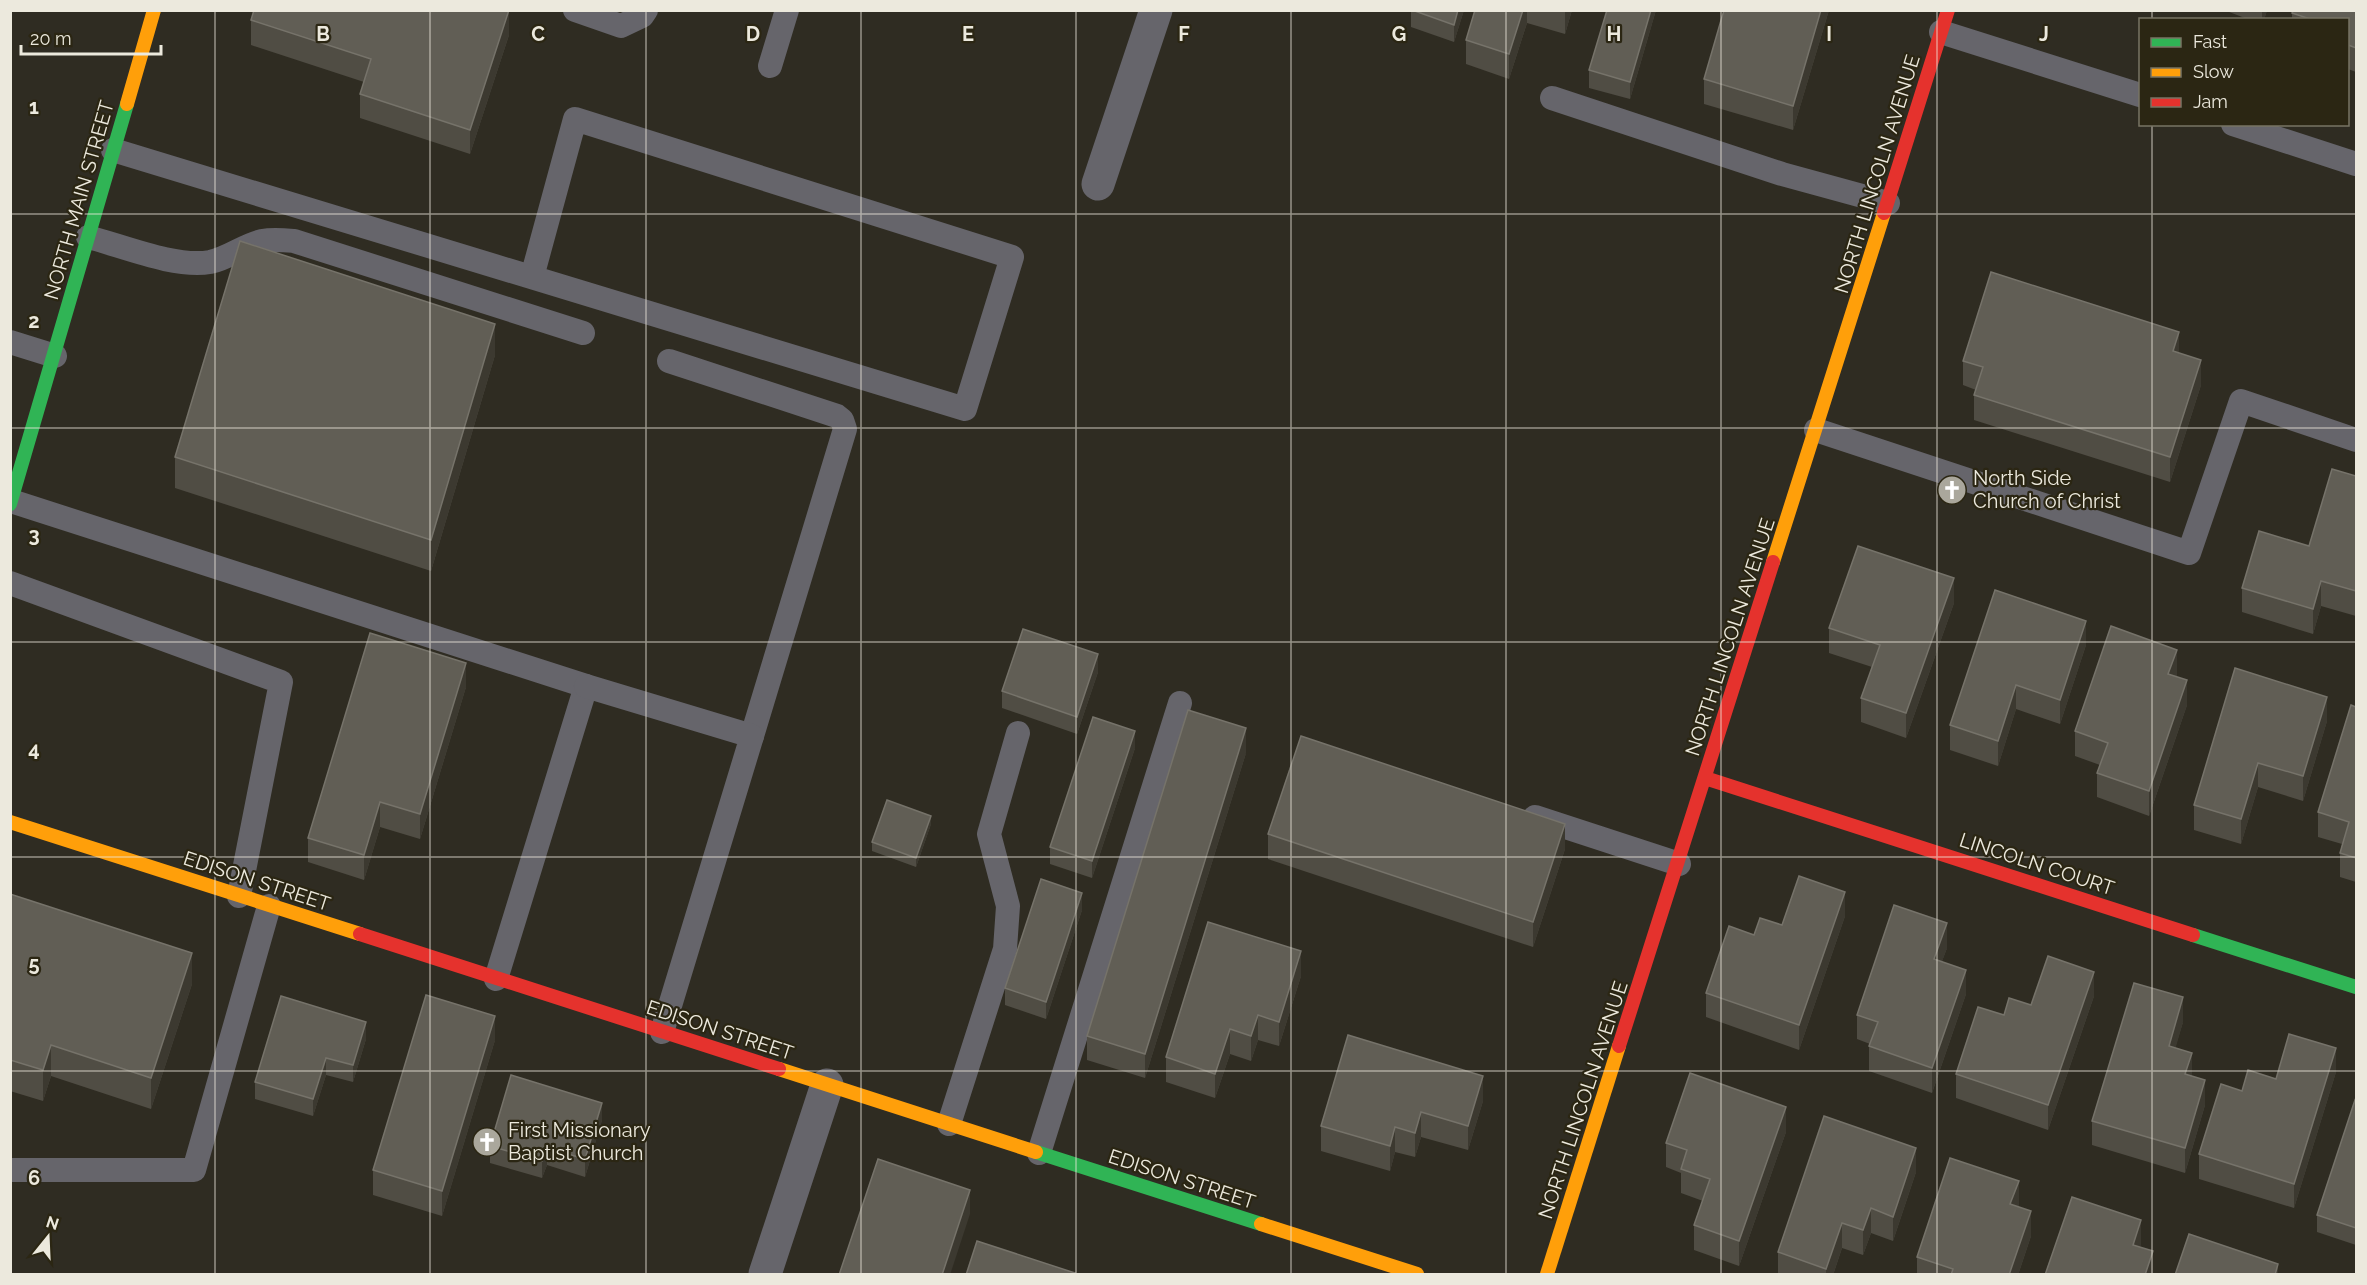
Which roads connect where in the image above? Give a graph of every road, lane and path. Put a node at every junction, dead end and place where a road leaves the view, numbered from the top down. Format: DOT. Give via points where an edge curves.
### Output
graph roads {
  1 [pos="154,10"];
  2 [pos="575,10"];
  3 [pos="646,10"];
  4 [pos="787,10"];
  5 [pos="1156,10"];
  6 [pos="1945,21"];
  7 [pos="770,66"];
  8 [pos="2139,95"];
  9 [pos="1552,98"];
  10 [pos="2239,126"];
  11 [pos="113,150"];
  12 [pos="2356,164"];
  13 [pos="1098,184"];
  14 [pos="1888,203"];
  15 [pos="88,237"];
  16 [pos="532,278"];
  17 [pos="583,333"];
  18 [pos="10,342"];
  19 [pos="55,356"];
  20 [pos="669,361"];
  21 [pos="1816,430"];
  22 [pos="2356,440"];
  23 [pos="11,503"];
  24 [pos="10,583"];
  25 [pos="586,686"];
  26 [pos="1180,703"];
  27 [pos="1018,733"];
  28 [pos="752,736"];
  29 [pos="1705,778"];
  30 [pos="1512,809"];
  31 [pos="10,822"];
  32 [pos="1678,864"];
  33 [pos="239,896"];
  34 [pos="269,906"];
  35 [pos="496,979"];
  36 [pos="2356,987"];
  37 [pos="662,1032"];
  38 [pos="827,1085"];
  39 [pos="949,1124"];
  40 [pos="1038,1153"];
  41 [pos="10,1170"];
  42 [pos="765,1275"];
  43 [pos="1417,1275"];
  44 [pos="1547,1275"];
  1 -- 11 [label="street, NORTH MAIN STREET"];
  2 -- 3 [label="lane" via="621,26"];
  4 -- 7 [label="lane"];
  5 -- 13 [label="street"];
  6 -- 8 [label="lane"];
  6 -- 14 [label="street, NORTH LINCOLN AVENUE"];
  9 -- 14 [label="lane" via="1782,174"];
  10 -- 12 [label="lane"];
  11 -- 15 [label="street, NORTH MAIN STREET"];
  11 -- 16 [label="lane"];
  14 -- 21 [label="street, NORTH LINCOLN AVENUE"];
  15 -- 17 [label="lane" via="191,262 210,262 261,241 294,241"];
  15 -- 19 [label="street, NORTH MAIN STREET"];
  16 -- 16 [label="lane" via="965,409 1012,257 575,120"];
  18 -- 19 [label="lane"];
  19 -- 23 [label="street, NORTH MAIN STREET"];
  20 -- 28 [label="lane" via="837,416 845,429"];
  21 -- 22 [label="lane" via="2189,553 2241,401"];
  21 -- 29 [label="street, NORTH LINCOLN AVENUE"];
  23 -- 25 [label="lane"];
  24 -- 33 [label="lane" via="281,682"];
  25 -- 28 [label="lane"];
  25 -- 35 [label="lane"];
  26 -- 40 [label="lane"];
  27 -- 39 [label="lane" via="989,834 1008,906 1005,950"];
  28 -- 37 [label="lane"];
  29 -- 32 [label="street, NORTH LINCOLN AVENUE"];
  29 -- 36 [label="street, LINCOLN COURT"];
  30 -- 32 [label="lane"];
  31 -- 33 [label="street, EDISON STREET"];
  32 -- 44 [label="street, NORTH LINCOLN AVENUE"];
  33 -- 34 [label="street, EDISON STREET"];
  34 -- 35 [label="street, EDISON STREET"];
  34 -- 41 [label="lane" via="194,1170"];
  35 -- 37 [label="street, EDISON STREET"];
  37 -- 38 [label="street, EDISON STREET"];
  38 -- 39 [label="street, EDISON STREET"];
  38 -- 42 [label="street"];
  39 -- 40 [label="street, EDISON STREET"];
  40 -- 43 [label="street, EDISON STREET"];
}
